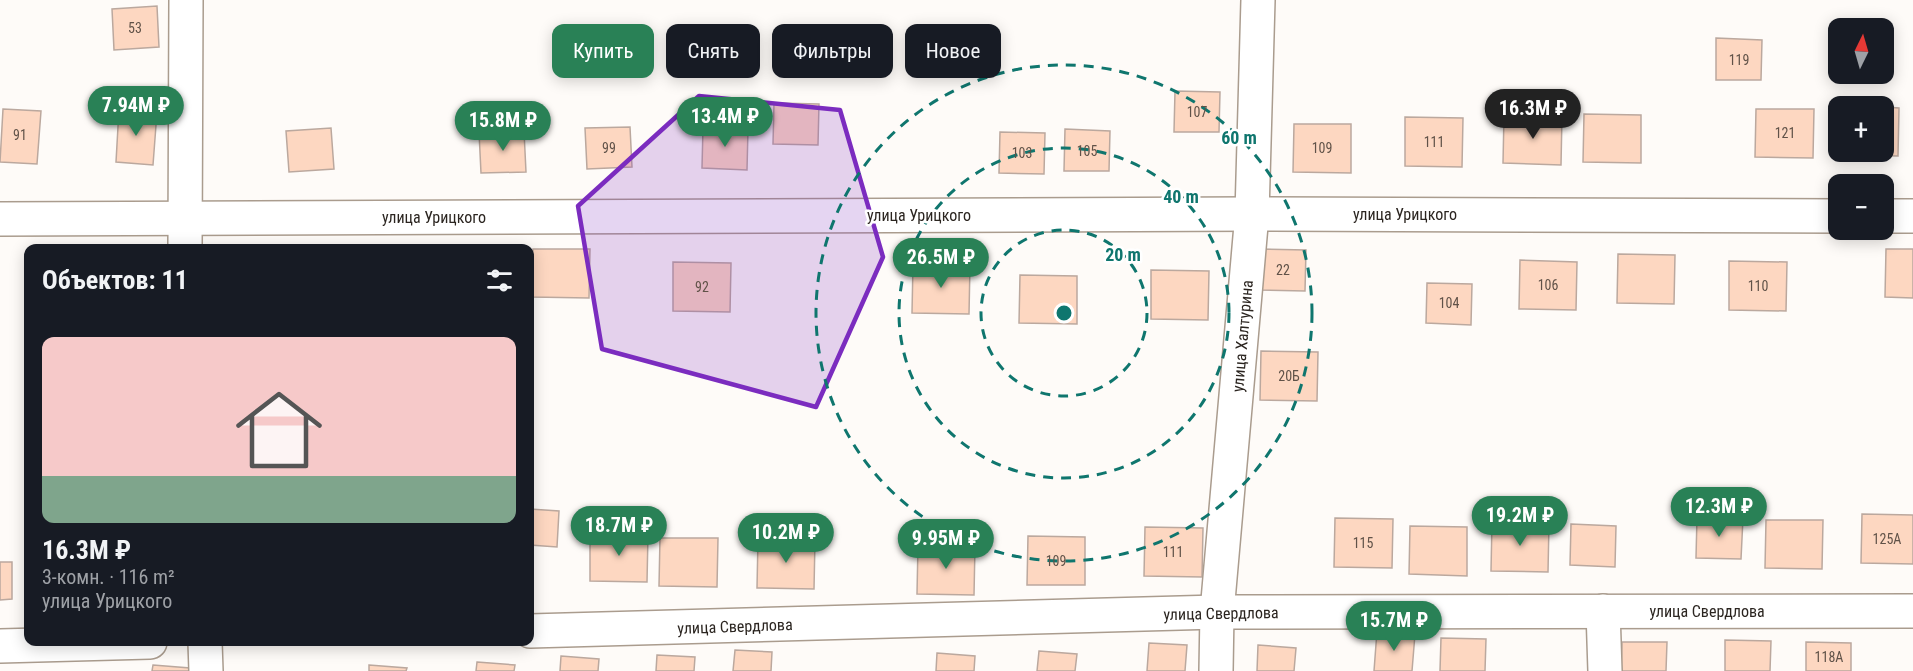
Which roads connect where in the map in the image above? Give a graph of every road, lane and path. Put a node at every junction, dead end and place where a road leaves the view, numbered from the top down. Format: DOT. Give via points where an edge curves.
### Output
graph roads {
  1 [pos="186,0"];
  2 [pos="1258,0"];
  3 [pos="1252,214"];
  4 [pos="1828,216"];
  5 [pos="1894,216"];
  6 [pos="1913,216"];
  7 [pos="0,219"];
  8 [pos="184,233"];
  9 [pos="1603,611"];
  10 [pos="1913,611"];
  11 [pos="1217,612"];
  12 [pos="534,631"];
  13 [pos="24,645"];
  14 [pos="0,646"];
  15 [pos="205,646"];
  16 [pos="206,671"];
  17 [pos="1216,671"];
  18 [pos="1605,671"];
  1 -- 8 [label="street"];
  2 -- 3 [label="street, улица Халтурина"];
  3 -- 4 [label="street, улица Урицкого"];
  3 -- 8 [label="street, улица Урицкого"];
  3 -- 11 [label="street, улица Халтурина"];
  5 -- 6 [label="street"];
  7 -- 8 [label="street, улица Урицкого"];
  9 -- 10 [label="street, улица Свердлова"];
  9 -- 11 [label="street, улица Свердлова"];
  9 -- 18 [label="street"];
  11 -- 12 [label="street, улица Свердлова"];
  11 -- 17 [label="street, улица Халтурина"];
  13 -- 14 [label="street"];
  15 -- 16 [label="street"];
}
